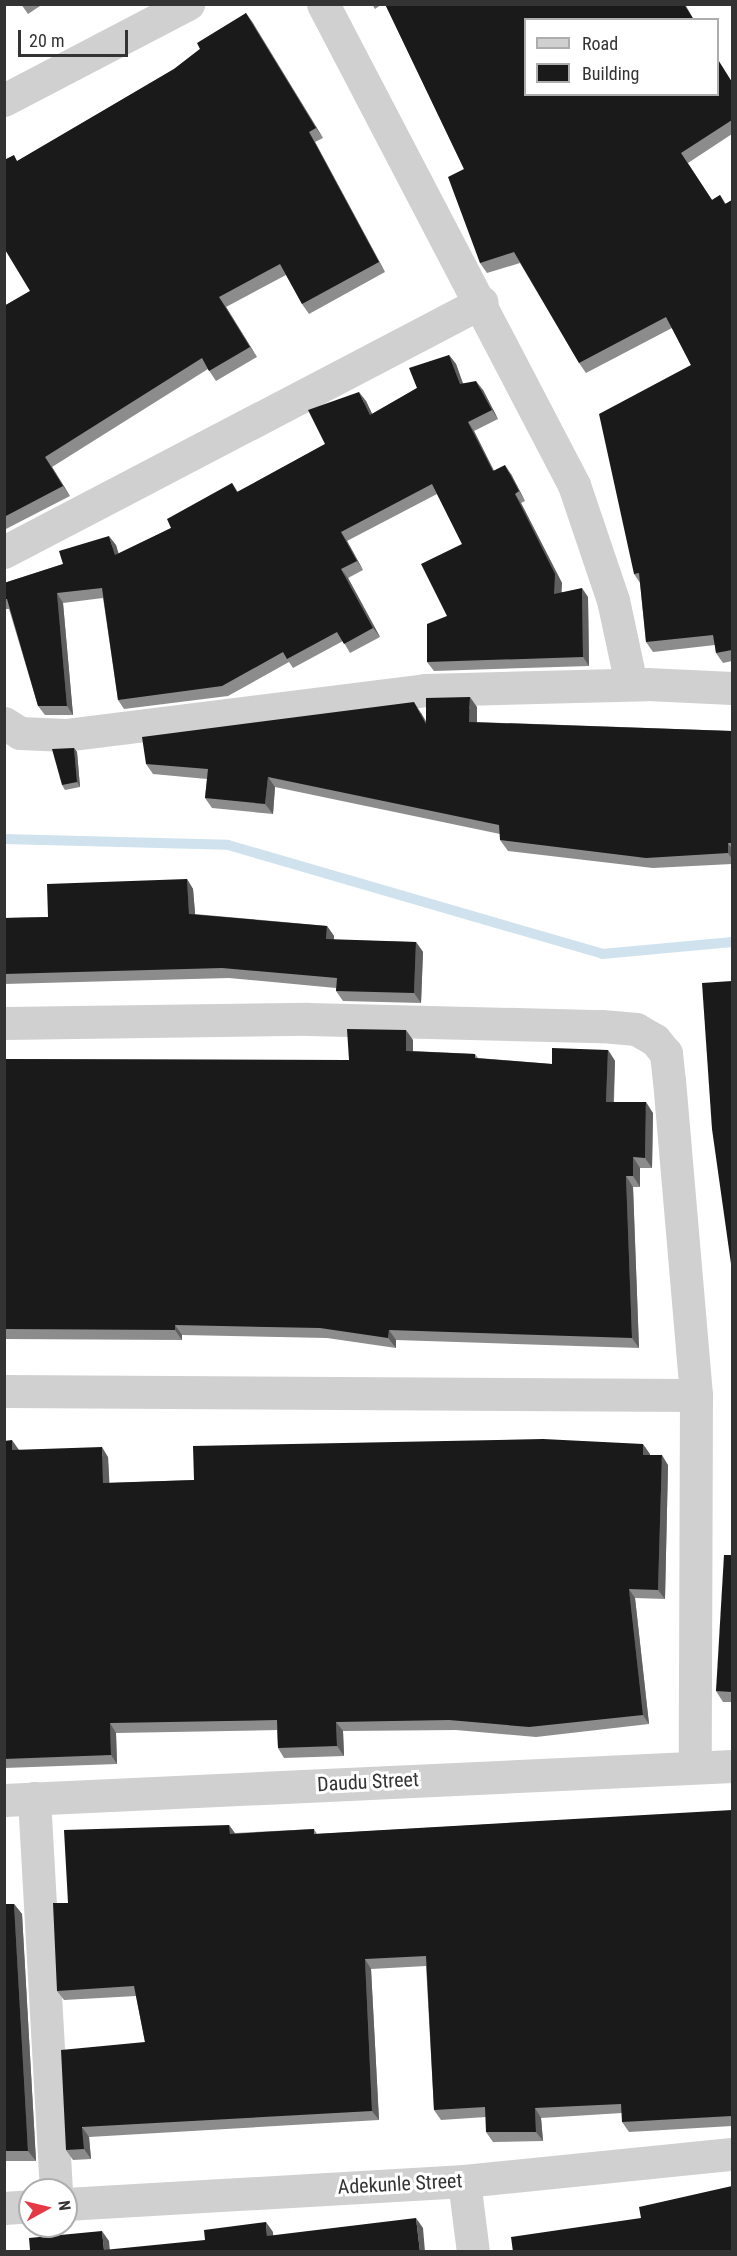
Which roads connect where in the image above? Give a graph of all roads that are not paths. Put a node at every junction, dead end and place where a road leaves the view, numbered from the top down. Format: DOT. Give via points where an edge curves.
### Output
graph roads {
  1 [pos="188,4"];
  2 [pos="323,4"];
  3 [pos="4,100"];
  4 [pos="482,302"];
  5 [pos="4,552"];
  6 [pos="632,684"];
  7 [pos="732,688"];
  8 [pos="4,723"];
  9 [pos="4,1023"];
  10 [pos="4,1391"];
  11 [pos="696,1395"];
  12 [pos="732,1766"];
  13 [pos="695,1767"];
  14 [pos="19,1799"];
  15 [pos="732,2154"];
  16 [pos="55,2178"];
  17 [pos="464,2181"];
  18 [pos="78,2203"];
  19 [pos="473,2252"];
  1 -- 3 [label="street"];
  2 -- 4 [label="street"];
  4 -- 5 [label="street"];
  4 -- 6 [label="street" via="574,485 613,600"];
  6 -- 7 [label="street"];
  6 -- 8 [label="street" via="425,690 65,735 20,733"];
  9 -- 11 [label="street" via="308,1019 636,1029 666,1053"];
  10 -- 11 [label="street"];
  11 -- 13 [label="street"];
  12 -- 13 [label="street, Daudu Street"];
  13 -- 14 [label="street, Daudu Street"];
  14 -- 16 [label="street"];
  15 -- 17 [label="street, Adekunle Street"];
  17 -- 18 [label="street, Adekunle Street"];
  17 -- 19 [label="street"];
}
